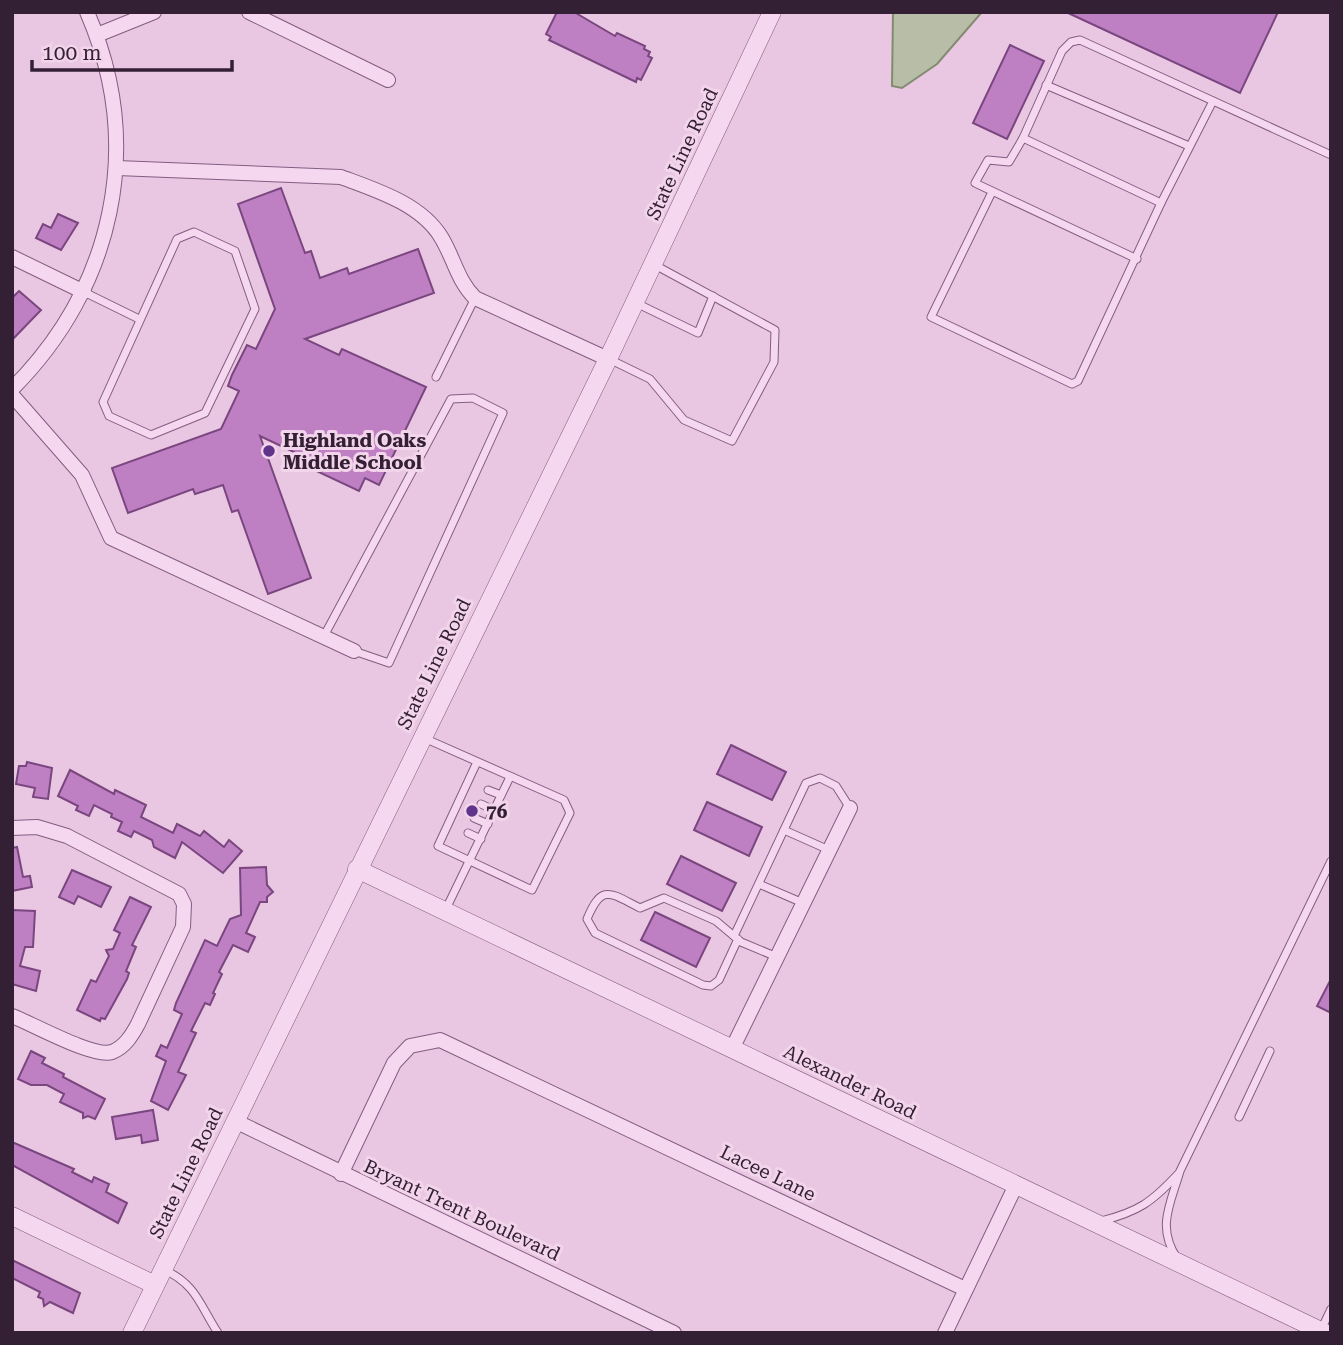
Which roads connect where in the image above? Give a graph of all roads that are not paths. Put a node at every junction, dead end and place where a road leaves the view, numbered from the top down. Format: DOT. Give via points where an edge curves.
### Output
graph roads {
  1 [pos="87,12"];
  2 [pos="154,12"];
  3 [pos="249,12"];
  4 [pos="772,12"];
  5 [pos="97,35"];
  6 [pos="388,80"];
  7 [pos="1046,85"];
  8 [pos="1213,101"];
  9 [pos="1023,138"];
  10 [pos="1189,146"];
  11 [pos="1331,155"];
  12 [pos="117,168"];
  13 [pos="992,191"];
  14 [pos="1161,203"];
  15 [pos="12,257"];
  16 [pos="1137,259"];
  17 [pos="653,264"];
  18 [pos="84,292"];
  19 [pos="713,296"];
  20 [pos="475,298"];
  21 [pos="635,302"];
  22 [pos="139,319"];
  23 [pos="608,359"];
  24 [pos="436,377"];
  25 [pos="12,389"];
  26 [pos="12,396"];
  27 [pos="324,637"];
  28 [pos="354,651"];
  29 [pos="421,737"];
  30 [pos="477,762"];
  31 [pos="510,777"];
  32 [pos="488,790"];
  33 [pos="501,795"];
  34 [pos="481,804"];
  35 [pos="850,808"];
  36 [pos="494,810"];
  37 [pos="474,818"];
  38 [pos="488,824"];
  39 [pos="12,828"];
  40 [pos="784,830"];
  41 [pos="468,833"];
  42 [pos="481,839"];
  43 [pos="829,850"];
  44 [pos="470,861"];
  45 [pos="1331,861"];
  46 [pos="357,869"];
  47 [pos="759,884"];
  48 [pos="803,903"];
  49 [pos="445,911"];
  50 [pos="736,938"];
  51 [pos="777,957"];
  52 [pos="12,1016"];
  53 [pos="732,1049"];
  54 [pos="1270,1051"];
  55 [pos="1238,1117"];
  56 [pos="235,1121"];
  57 [pos="1181,1171"];
  58 [pos="341,1174"];
  59 [pos="1016,1185"];
  60 [pos="12,1216"];
  61 [pos="1094,1222"];
  62 [pos="1182,1264"];
  63 [pos="159,1277"];
  64 [pos="965,1289"];
  65 [pos="1331,1309"];
  66 [pos="1322,1332"];
  67 [pos="132,1333"];
  68 [pos="218,1333"];
  69 [pos="674,1333"];
  70 [pos="945,1333"];
  1 -- 5 [label="street"];
  2 -- 5 [label="street"];
  3 -- 6 [label="street"];
  4 -- 17 [label="street, State Line Road"];
  5 -- 12 [label="street" via="114,104"];
  7 -- 8 [label="lane" via="1062,51 1080,40"];
  7 -- 9 [label="lane"];
  7 -- 10 [label="lane"];
  8 -- 10 [label="lane"];
  8 -- 11 [label="lane"];
  9 -- 13 [label="lane" via="1009,162 988,160 975,183"];
  9 -- 14 [label="lane"];
  10 -- 14 [label="lane"];
  12 -- 18 [label="street" via="104,238"];
  12 -- 20 [label="street" via="341,177 422,213 441,237 462,285"];
  13 -- 16 [label="lane"];
  13 -- 16 [label="lane" via="932,312 936,322 1072,384 1078,381"];
  14 -- 16 [label="lane"];
  15 -- 18 [label="street"];
  17 -- 19 [label="lane"];
  17 -- 21 [label="street, State Line Road"];
  18 -- 22 [label="lane"];
  18 -- 25 [label="street" via="51,346"];
  19 -- 21 [label="lane" via="698,333"];
  19 -- 23 [label="lane" via="775,330 774,362 732,441 684,421 650,379"];
  20 -- 23 [label="street"];
  20 -- 24 [label="lane"];
  21 -- 23 [label="street, State Line Road"];
  22 -- 22 [label="lane" via="103,402 109,416 151,435 205,413 255,309 235,251 194,232 177,239"];
  23 -- 29 [label="street, State Line Road"];
  26 -- 27 [label="street" via="82,475 111,538"];
  27 -- 28 [label="street"];
  27 -- 28 [label="lane" via="452,399 473,398 503,413 389,663"];
  29 -- 30 [label="lane"];
  29 -- 46 [label="street, State Line Road"];
  30 -- 31 [label="lane"];
  30 -- 44 [label="lane" via="465,797 438,846"];
  31 -- 33 [label="lane"];
  31 -- 44 [label="lane" via="564,800 570,813 532,890"];
  32 -- 33 [label="lane"];
  33 -- 36 [label="lane"];
  34 -- 36 [label="lane"];
  35 -- 40 [label="lane" via="836,786 813,778 806,783"];
  35 -- 43 [label="street"];
  36 -- 38 [label="lane"];
  37 -- 38 [label="lane"];
  38 -- 42 [label="lane"];
  39 -- 52 [label="street" via="37,827 67,836 171,888 184,904 183,927 124,1045 98,1052"];
  40 -- 43 [label="lane"];
  40 -- 47 [label="lane"];
  41 -- 42 [label="lane"];
  42 -- 44 [label="lane"];
  43 -- 48 [label="street"];
  44 -- 49 [label="lane"];
  45 -- 57 [label="lane"];
  46 -- 49 [label="street, Alexander Road"];
  46 -- 56 [label="street, State Line Road"];
  47 -- 48 [label="lane"];
  47 -- 50 [label="lane"];
  48 -- 51 [label="street"];
  49 -- 53 [label="street, Alexander Road"];
  50 -- 50 [label="lane" via="719,981 703,985 595,933 587,919 593,902 602,894 640,908 664,898 716,921"];
  50 -- 51 [label="lane"];
  51 -- 53 [label="street"];
  53 -- 59 [label="street, Alexander Road"];
  54 -- 55 [label="lane"];
  56 -- 58 [label="street, Bryant Trent Boulevard"];
  56 -- 63 [label="street, State Line Road"];
  57 -- 61 [label="lane" via="1137,1210"];
  57 -- 62 [label="lane" via="1166,1218 1166,1241"];
  58 -- 64 [label="street, Lacee Lane" via="394,1063 410,1046 440,1040"];
  58 -- 69 [label="street, Bryant Trent Boulevard"];
  59 -- 61 [label="street, Alexander Road"];
  59 -- 64 [label="street"];
  60 -- 63 [label="street"];
  61 -- 62 [label="street, Alexander Road"];
  62 -- 66 [label="street, Alexander Road"];
  63 -- 67 [label="street, State Line Road"];
  63 -- 68 [label="lane" via="183,1279"];
  64 -- 70 [label="street"];
  65 -- 66 [label="lane"];
}
